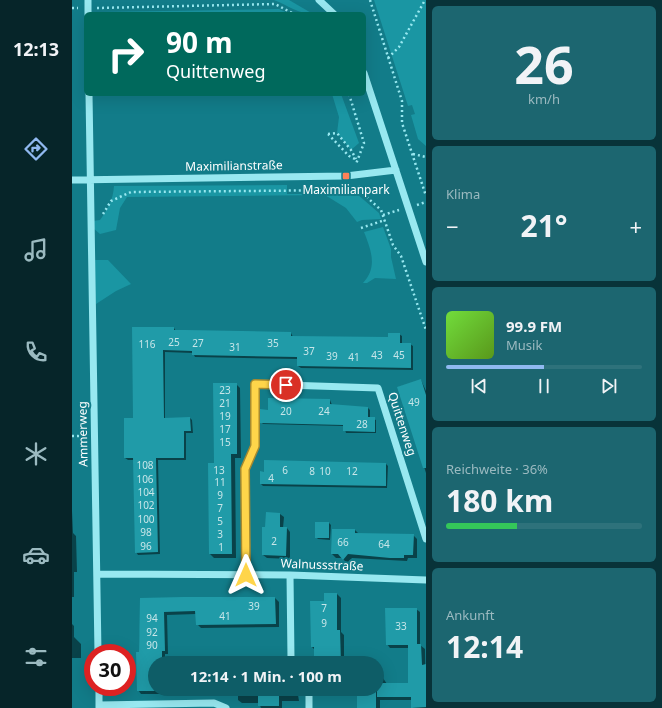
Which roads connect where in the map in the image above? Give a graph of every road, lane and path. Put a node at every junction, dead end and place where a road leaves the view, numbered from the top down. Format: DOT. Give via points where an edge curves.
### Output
graph roads {
  1 [pos="88,0"];
  2 [pos="320,0"];
  3 [pos="370,0"];
  4 [pos="425,0"];
  5 [pos="72,8"];
  6 [pos="88,11"];
  7 [pos="290,12"];
  8 [pos="332,12"];
  9 [pos="388,58"];
  10 [pos="366,79"];
  11 [pos="89,96"];
  12 [pos="350,96"];
  13 [pos="413,154"];
  14 [pos="426,157"];
  15 [pos="356,160"];
  16 [pos="396,170"];
  17 [pos="358,175"];
  18 [pos="72,180"];
  19 [pos="90,180"];
  20 [pos="426,196"];
  21 [pos="102,215"];
  22 [pos="385,220"];
  23 [pos="361,228"];
  24 [pos="426,262"];
  25 [pos="426,330"];
  26 [pos="426,539"];
  27 [pos="97,574"];
  28 [pos="246,575"];
  29 [pos="290,575"];
  30 [pos="426,580"];
  31 [pos="98,644"];
  32 [pos="291,656"];
  33 [pos="99,696"];
  34 [pos="309,696"];
  35 [pos="99,707"];
  36 [pos="226,708"];
  37 [pos="310,708"];
  1 -- 6 [label="street"];
  2 -- 8 [label="street"];
  3 -- 9 [label="path"];
  4 -- 9 [label="path" via="398,47"];
  5 -- 6 [label="path"];
  6 -- 7 [label="path" via="275,4"];
  9 -- 13 [label="path" via="402,102 402,122"];
  10 -- 16 [label="street"];
  11 -- 19 [label="street, Ammerweg"];
  12 -- 15 [label="path" via="364,143"];
  13 -- 14 [label="path"];
  13 -- 20 [label="path"];
  15 -- 15 [label="path" via="349,156 328,134 337,133 352,150"];
  15 -- 17 [label="path"];
  16 -- 17 [label="street, Maximilianstraße"];
  16 -- 24 [label="street"];
  17 -- 19 [label="street, Maximilianstraße"];
  18 -- 19 [label="street, Maximilianstraße"];
  19 -- 27 [label="street, Ammerweg"];
  21 -- 22 [label="path" via="111,201 131,192 359,190 381,210"];
  22 -- 23 [label="path"];
  22 -- 25 [label="path" via="393,245 401,256"];
  26 -- 28 [label="street, Quittenweg" via="378,388 255,384 255,446 245,469"];
  27 -- 28 [label="street, Walnussstraße"];
  27 -- 31 [label="street, Ammerweg"];
  28 -- 29 [label="street, Walnussstraße"];
  29 -- 30 [label="street, Walnussstraße"];
  29 -- 32 [label="street"];
  33 -- 35 [label="street"];
  34 -- 37 [label="street"];
  35 -- 36 [label="street" via="214,703"];
}
